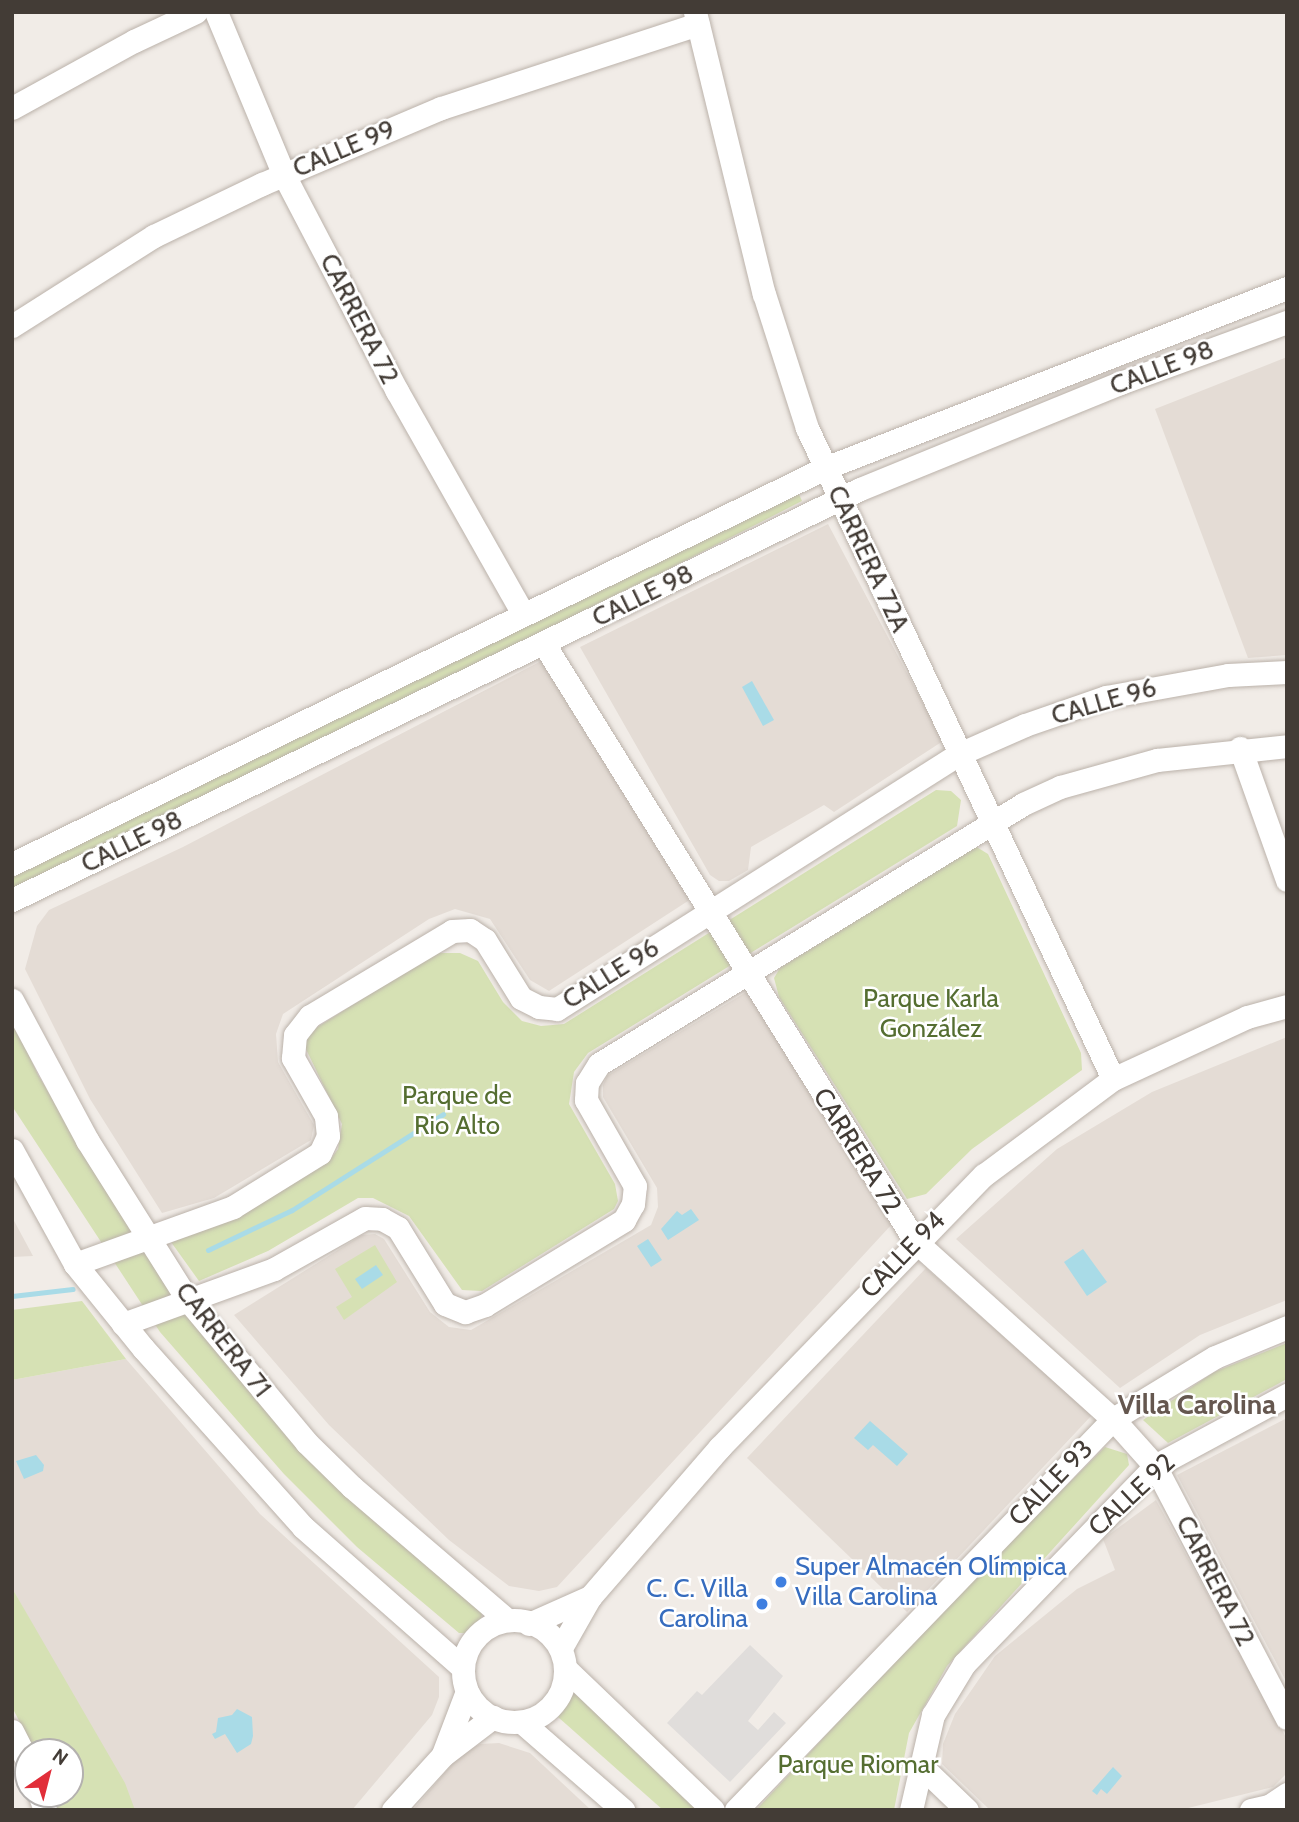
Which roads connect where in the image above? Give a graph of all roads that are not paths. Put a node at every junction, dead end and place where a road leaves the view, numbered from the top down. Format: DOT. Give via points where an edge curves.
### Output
graph roads {
  1 [pos="196,12"];
  2 [pos="216,12"];
  3 [pos="696,18"];
  4 [pos="12,108"];
  5 [pos="284,175"];
  6 [pos="1287,288"];
  7 [pos="1287,322"];
  8 [pos="12,326"];
  9 [pos="825,468"];
  10 [pos="841,498"];
  11 [pos="523,614"];
  12 [pos="544,644"];
  13 [pos="1287,672"];
  14 [pos="1287,746"];
  15 [pos="1240,748"];
  16 [pos="957,755"];
  17 [pos="989,822"];
  18 [pos="12,864"];
  19 [pos="1287,880"];
  20 [pos="12,900"];
  21 [pos="709,912"];
  22 [pos="747,975"];
  23 [pos="12,1000"];
  24 [pos="1287,1006"];
  25 [pos="1113,1079"];
  26 [pos="12,1150"];
  27 [pos="149,1240"];
  28 [pos="915,1241"];
  29 [pos="75,1264"];
  30 [pos="187,1299"];
  31 [pos="123,1324"];
  32 [pos="1287,1327"];
  33 [pos="1287,1395"];
  34 [pos="1113,1419"];
  35 [pos="1156,1466"];
  36 [pos="590,1597"];
  37 [pos="518,1622"];
  38 [pos="562,1646"];
  39 [pos="461,1667"];
  40 [pos="567,1670"];
  41 [pos="467,1691"];
  42 [pos="492,1717"];
  43 [pos="1287,1718"];
  44 [pos="523,1723"];
  45 [pos="443,1755"];
  46 [pos="920,1765"];
  47 [pos="1287,1794"];
  48 [pos="393,1810"];
  49 [pos="623,1810"];
  50 [pos="713,1810"];
  51 [pos="736,1810"];
  52 [pos="911,1810"];
  53 [pos="967,1810"];
  54 [pos="1251,1810"];
  1 -- 4 [label="street"];
  2 -- 5 [label="street, CARRERA 72"];
  3 -- 5 [label="street, CALLE 99" via="441,108"];
  3 -- 9 [label="street, CARRERA 72A" via="764,294 807,428"];
  5 -- 8 [label="street, CALLE 99" via="154,236"];
  5 -- 11 [label="street, CARRERA 72" via="397,391"];
  6 -- 9 [label="street, CALLE 98"];
  7 -- 10 [label="street, CALLE 98" via="1120,383"];
  9 -- 10 [label="street, CARRERA 72A"];
  9 -- 11 [label="street, CALLE 98"];
  10 -- 12 [label="street, CALLE 98"];
  10 -- 16 [label="street, CARRERA 72A"];
  11 -- 18 [label="street, CALLE 98"];
  12 -- 20 [label="street, CALLE 98"];
  12 -- 21 [label="street, CARRERA 72"];
  13 -- 16 [label="street, CALLE 96" via="1214,677 1106,697"];
  14 -- 15 [label="street"];
  15 -- 17 [label="street" via="1111,772 1060,788"];
  15 -- 19 [label="street"];
  16 -- 17 [label="street, CARRERA 72A"];
  16 -- 21 [label="street, CALLE 96"];
  17 -- 22 [label="street"];
  17 -- 25 [label="street, CARRERA 72A"];
  21 -- 22 [label="street, CARRERA 72"];
  21 -- 27 [label="street, CALLE 96" via="557,1009 522,998 485,940 470,930 452,931 310,1016 295,1035 293,1058 326,1116 328,1136 320,1153 233,1207"];
  22 -- 28 [label="street, CARRERA 72"];
  22 -- 30 [label="street" via="598,1064 587,1083 586,1100 635,1186 633,1205 624,1220 485,1306 465,1312 445,1304 398,1228 382,1219 365,1218 274,1269"];
  23 -- 27 [label="street, CARRERA 71" via="87,1140"];
  24 -- 25 [label="street, CALLE 94" via="1247,1017"];
  25 -- 28 [label="street, CALLE 94" via="1036,1132"];
  26 -- 29 [label="street"];
  27 -- 29 [label="street, CALLE 96"];
  27 -- 30 [label="street, CARRERA 71"];
  28 -- 34 [label="street, CARRERA 72"];
  28 -- 36 [label="street, CALLE 94" via="720,1447"];
  29 -- 31 [label="street"];
  30 -- 31 [label="street"];
  30 -- 37 [label="street, CARRERA 71" via="306,1442 352,1487"];
  31 -- 39 [label="street" via="303,1527"];
  32 -- 34 [label="street, CALLE 93" via="1215,1357"];
  33 -- 35 [label="street, CALLE 92"];
  34 -- 35 [label="street, CARRERA 72"];
  34 -- 51 [label="street, CALLE 93"];
  35 -- 43 [label="street, CARRERA 72"];
  35 -- 46 [label="street, CALLE 92" via="964,1664 933,1715"];
  36 -- 37 [label="street, CALLE 94"];
  36 -- 38 [label="street, CALLE 94"];
  37 -- 38 [label="street"];
  37 -- 39 [label="street" via="484,1630 464,1655"];
  38 -- 40 [label="street"];
  39 -- 41 [label="street"];
  40 -- 44 [label="street" via="553,1702 541,1715"];
  40 -- 50 [label="street"];
  41 -- 42 [label="street" via="473,1703"];
  41 -- 45 [label="street"];
  42 -- 44 [label="street"];
  42 -- 45 [label="street"];
  44 -- 49 [label="street"];
  45 -- 48 [label="street"];
  46 -- 52 [label="street, CALLE 92"];
  46 -- 53 [label="street"];
  47 -- 54 [label="street" via="1269,1806"];
}
